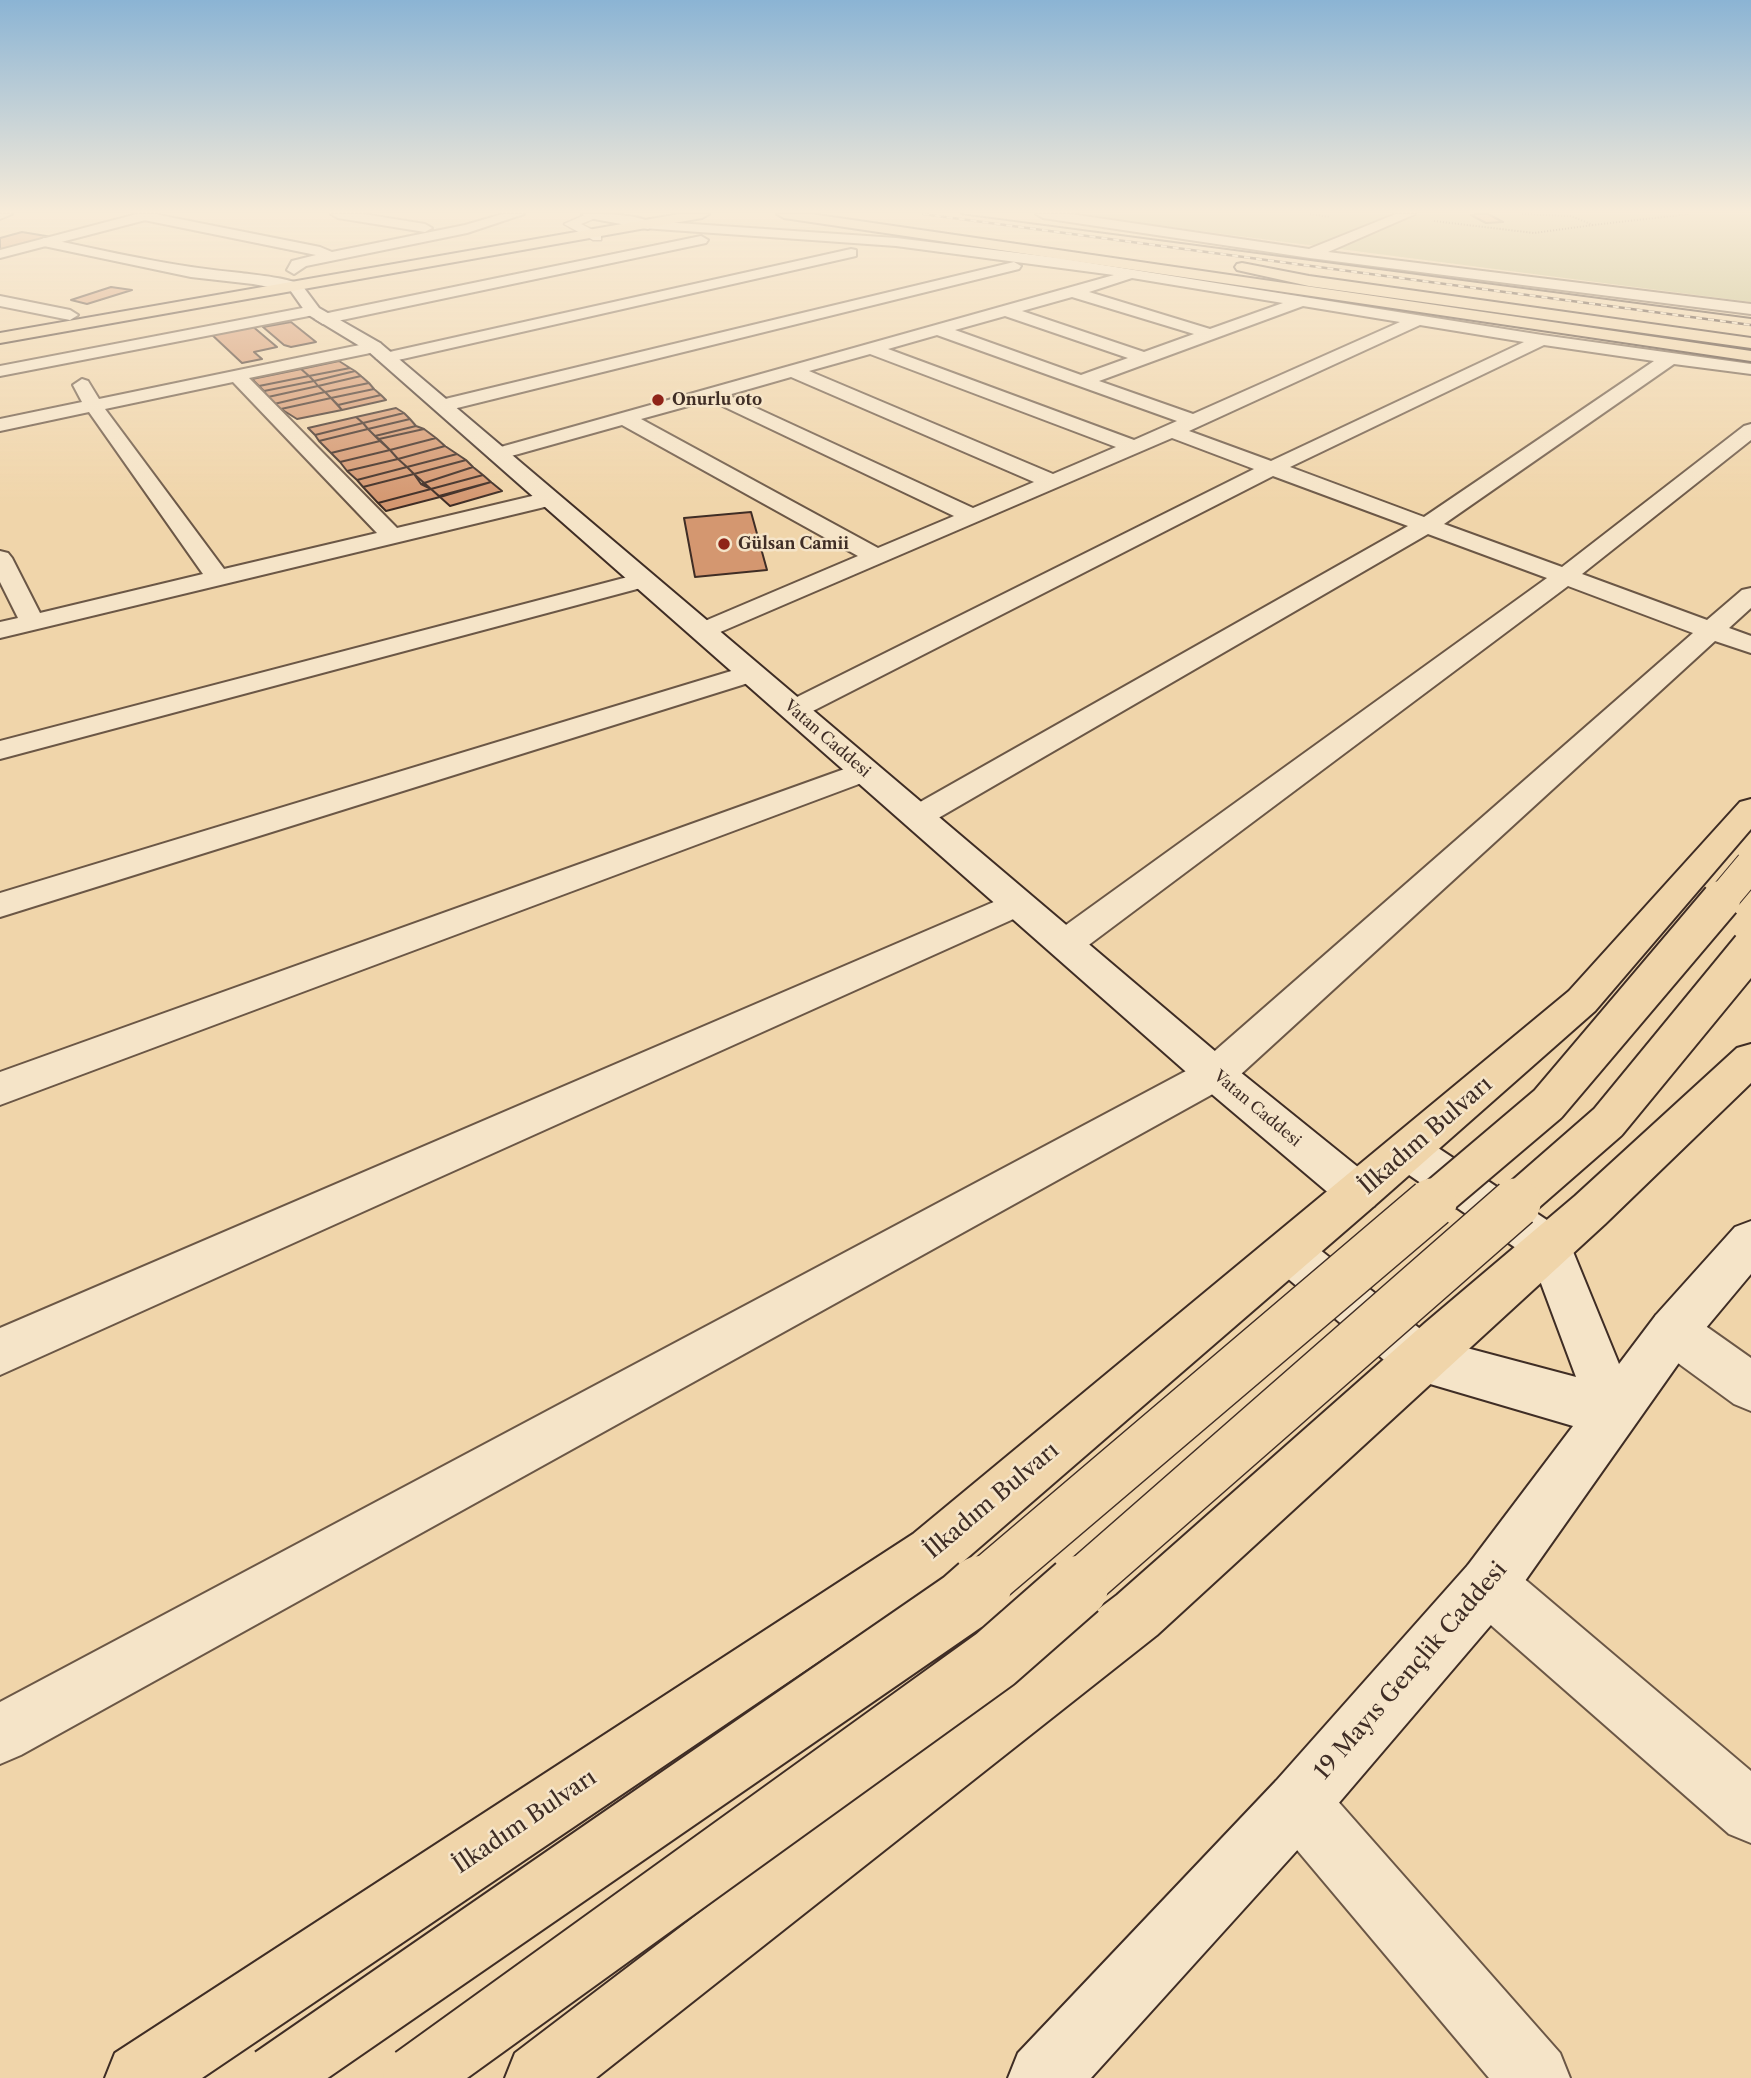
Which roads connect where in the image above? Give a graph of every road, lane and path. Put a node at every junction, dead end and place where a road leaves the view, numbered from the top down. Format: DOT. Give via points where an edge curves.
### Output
graph roads {
  1 [pos="51,311"];
  2 [pos="86,311"];
  3 [pos="159,311"];
  4 [pos="287,311"];
  5 [pos="317,311"];
  6 [pos="577,311"];
  7 [pos="830,311"];
  8 [pos="1006,311"];
  9 [pos="1135,311"];
  10 [pos="1255,311"];
  11 [pos="1275,311"];
  12 [pos="1359,311"];
  13 [pos="1439,311"];
  14 [pos="1525,311"];
  15 [pos="1566,311"];
  16 [pos="70,314"];
  17 [pos="1266,314"];
  18 [pos="1418,320"];
  19 [pos="0,327"];
  20 [pos="939,330"];
  21 [pos="1210,334"];
  22 [pos="1751,336"];
  23 [pos="0,338"];
  24 [pos="1628,339"];
  25 [pos="1542,340"];
  26 [pos="1751,343"];
  27 [pos="871,349"];
  28 [pos="380,353"];
  29 [pos="1751,356"];
  30 [pos="68,358"];
  31 [pos="1144,358"];
  32 [pos="1670,358"];
  33 [pos="1751,369"];
  34 [pos="0,371"];
  35 [pos="793,371"];
  36 [pos="237,376"];
  37 [pos="1081,381"];
  38 [pos="712,394"];
  39 [pos="93,405"];
  40 [pos="441,406"];
  41 [pos="624,418"];
  42 [pos="1194,421"];
  43 [pos="0,425"];
  44 [pos="1751,430"];
  45 [pos="1172,431"];
  46 [pos="1134,447"];
  47 [pos="497,454"];
  48 [pos="1272,468"];
  49 [pos="1053,482"];
  50 [pos="549,499"];
  51 [pos="972,516"];
  52 [pos="1427,525"];
  53 [pos="393,537"];
  54 [pos="877,557"];
  55 [pos="0,558"];
  56 [pos="1565,576"];
  57 [pos="218,578"];
  58 [pos="643,580"];
  59 [pos="1751,594"];
  60 [pos="33,622"];
  61 [pos="0,631"];
  62 [pos="702,631"];
  63 [pos="1732,638"];
  64 [pos="751,673"];
  65 [pos="793,710"];
  66 [pos="0,750"];
  67 [pos="864,771"];
  68 [pos="1751,809"];
  69 [pos="917,817"];
  70 [pos="1751,865"];
  71 [pos="1017,904"];
  72 [pos="0,905"];
  73 [pos="1065,944"];
  74 [pos="1751,948"];
  75 [pos="1751,1060"];
  76 [pos="1215,1074"];
  77 [pos="0,1089"];
  78 [pos="1408,1151"];
  79 [pos="1359,1194"];
  80 [pos="1751,1241"];
  81 [pos="1549,1247"];
  82 [pos="1289,1252"];
  83 [pos="1673,1331"];
  84 [pos="0,1352"];
  85 [pos="1420,1359"];
  86 [pos="1751,1387"];
  87 [pos="1614,1412"];
  88 [pos="1488,1585"];
  89 [pos="0,1734"];
  90 [pos="1298,1803"];
  91 [pos="1751,1812"];
  92 [pos="140,2078"];
  93 [pos="273,2078"];
  94 [pos="414,2078"];
  95 [pos="540,2078"];
  96 [pos="1043,2078"];
  97 [pos="1535,2078"];
  1 -- 16 [label="street"];
  2 -- 16 [label="main road"];
  3 -- 23 [label="main road"];
  4 -- 30 [label="street"];
  5 -- 28 [label="street, Vatan Caddesi"];
  6 -- 28 [label="street"];
  7 -- 40 [label="street"];
  8 -- 20 [label="street"];
  8 -- 31 [label="street"];
  9 -- 21 [label="street"];
  10 -- 17 [label="street"];
  11 -- 17 [label="street"];
  12 -- 18 [label="street"];
  13 -- 24 [label="main road"];
  14 -- 26 [label="main road"];
  15 -- 22 [label="main road"];
  16 -- 19 [label="main road"];
  17 -- 21 [label="street"];
  18 -- 25 [label="street"];
  18 -- 42 [label="street"];
  20 -- 27 [label="street"];
  20 -- 37 [label="street"];
  21 -- 31 [label="street"];
  24 -- 29 [label="main road"];
  24 -- 32 [label="main road"];
  25 -- 32 [label="street"];
  25 -- 48 [label="street"];
  27 -- 35 [label="street"];
  27 -- 46 [label="street"];
  28 -- 36 [label="street"];
  28 -- 40 [label="street, Vatan Caddesi"];
  30 -- 34 [label="street"];
  30 -- 39 [label="street"];
  31 -- 37 [label="street"];
  32 -- 33 [label="street"];
  32 -- 52 [label="street"];
  35 -- 38 [label="street"];
  35 -- 49 [label="street"];
  36 -- 39 [label="street"];
  36 -- 53 [label="street"];
  37 -- 42 [label="street"];
  38 -- 41 [label="street"];
  38 -- 51 [label="street"];
  39 -- 43 [label="street"];
  39 -- 57 [label="street"];
  40 -- 47 [label="street, Vatan Caddesi"];
  41 -- 47 [label="street"];
  41 -- 54 [label="street"];
  42 -- 45 [label="street"];
  44 -- 56 [label="street"];
  45 -- 46 [label="street"];
  45 -- 48 [label="street"];
  46 -- 49 [label="street"];
  47 -- 50 [label="street, Vatan Caddesi"];
  48 -- 52 [label="street"];
  48 -- 65 [label="street"];
  49 -- 51 [label="street"];
  50 -- 53 [label="street"];
  50 -- 58 [label="street, Vatan Caddesi"];
  51 -- 54 [label="street"];
  52 -- 56 [label="street"];
  52 -- 69 [label="street"];
  53 -- 57 [label="street"];
  54 -- 62 [label="street"];
  55 -- 60 [label="street"];
  56 -- 63 [label="street"];
  56 -- 73 [label="street"];
  57 -- 60 [label="street"];
  58 -- 62 [label="street, Vatan Caddesi"];
  58 -- 66 [label="street"];
  59 -- 63 [label="street"];
  60 -- 61 [label="street"];
  62 -- 64 [label="street, Vatan Caddesi"];
  63 -- 76 [label="street"];
  64 -- 65 [label="street, Vatan Caddesi"];
  64 -- 72 [label="street"];
  65 -- 67 [label="street, Vatan Caddesi"];
  67 -- 69 [label="street, Vatan Caddesi"];
  67 -- 77 [label="street"];
  68 -- 78 [label="main road, İlkadım Bulvarı" via="1582,1001"];
  69 -- 71 [label="street, Vatan Caddesi"];
  70 -- 93 [label="main road, bridge" via="1548,1104 962,1602"];
  71 -- 73 [label="street, Vatan Caddesi"];
  71 -- 84 [label="street"];
  73 -- 76 [label="street, Vatan Caddesi"];
  74 -- 94 [label="main road, bridge" via="1608,1122 995,1659"];
  75 -- 81 [label="main road"];
  76 -- 79 [label="street, Vatan Caddesi"];
  76 -- 89 [label="street"];
  78 -- 79 [label="main road, İlkadım Bulvarı"];
  78 -- 81 [label="street"];
  79 -- 82 [label="main road, İlkadım Bulvarı"];
  80 -- 83 [label="street, 19 Mayıs Gençlik Caddesi"];
  81 -- 85 [label="main road"];
  81 -- 87 [label="street"];
  82 -- 85 [label="street"];
  82 -- 92 [label="main road, İlkadım Bulvarı" via="932,1553"];
  83 -- 86 [label="street"];
  83 -- 87 [label="street, 19 Mayıs Gençlik Caddesi"];
  85 -- 87 [label="street"];
  85 -- 95 [label="main road" via="1137,1615"];
  87 -- 88 [label="street, 19 Mayıs Gençlik Caddesi"];
  88 -- 90 [label="street, 19 Mayıs Gençlik Caddesi"];
  88 -- 91 [label="street"];
  90 -- 96 [label="street, 19 Mayıs Gençlik Caddesi"];
  90 -- 97 [label="street"];
}
